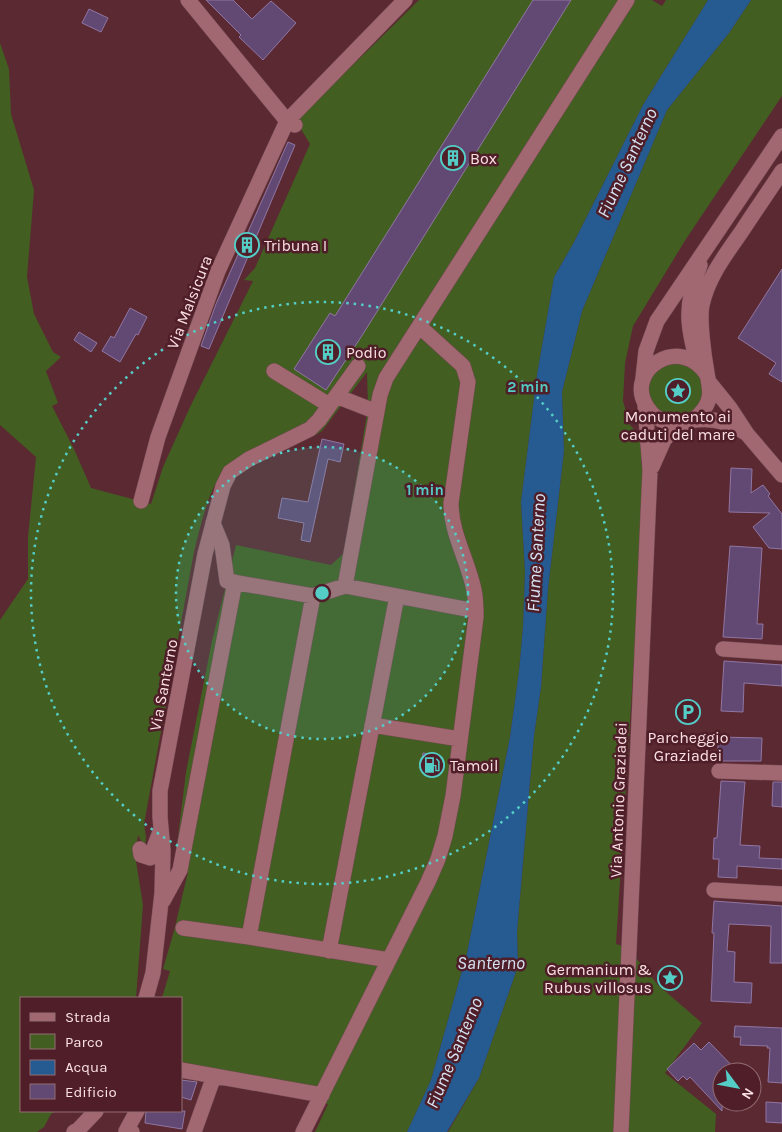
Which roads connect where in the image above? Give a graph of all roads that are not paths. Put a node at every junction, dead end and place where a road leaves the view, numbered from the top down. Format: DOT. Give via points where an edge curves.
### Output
graph roads {
  1 [pos="188,0"];
  2 [pos="405,0"];
  3 [pos="627,0"];
  4 [pos="291,123"];
  5 [pos="782,136"];
  6 [pos="782,171"];
  7 [pos="713,239"];
  8 [pos="419,326"];
  9 [pos="358,366"];
  10 [pos="274,371"];
  11 [pos="705,374"];
  12 [pos="642,387"];
  13 [pos="332,400"];
  14 [pos="645,405"];
  15 [pos="377,412"];
  16 [pos="684,423"];
  17 [pos="747,434"];
  18 [pos="650,470"];
  19 [pos="782,475"];
  20 [pos="141,501"];
  21 [pos="213,523"];
  22 [pos="235,582"];
  23 [pos="346,586"];
  24 [pos="313,596"];
  25 [pos="397,596"];
  26 [pos="476,611"];
  27 [pos="723,649"];
  28 [pos="782,652"];
  29 [pos="372,725"];
  30 [pos="460,739"];
  31 [pos="719,771"];
  32 [pos="782,773"];
  33 [pos="161,828"];
  34 [pos="140,849"];
  35 [pos="714,890"];
  36 [pos="782,894"];
  37 [pos="160,907"];
  38 [pos="182,928"];
  39 [pos="249,937"];
  40 [pos="329,951"];
  41 [pos="389,960"];
  42 [pos="146,997"];
  43 [pos="182,1070"];
  44 [pos="214,1076"];
  45 [pos="322,1094"];
  46 [pos="95,1112"];
  47 [pos="136,1112"];
  48 [pos="74,1132"];
  49 [pos="132,1132"];
  50 [pos="194,1132"];
  51 [pos="303,1132"];
  52 [pos="621,1132"];
  1 -- 4 [label="street"];
  2 -- 4 [label="street, Via Malsicura"];
  3 -- 8 [label="street"];
  4 -- 20 [label="street, Via Malsicura" via="218,271 158,437"];
  5 -- 7 [label="street"];
  6 -- 11 [label="street" via="706,289 701,306"];
  7 -- 11 [label="street" via="691,291 688,314 690,336"];
  7 -- 12 [label="street" via="656,320 646,351"];
  8 -- 15 [label="street" via="386,378"];
  8 -- 26 [label="street" via="463,366 468,382 451,513 474,589"];
  9 -- 13 [label="street"];
  10 -- 13 [label="street"];
  11 -- 12 [label="street" via="691,359 675,356 659,360 647,371"];
  11 -- 16 [label="street" via="710,392 704,409"];
  11 -- 17 [label="street"];
  12 -- 14 [label="street"];
  13 -- 15 [label="street"];
  13 -- 21 [label="street, Via Santerno" via="310,429 230,472"];
  14 -- 16 [label="street" via="658,420"];
  14 -- 18 [label="street, Via Antonio Graziadei"];
  15 -- 23 [label="street"];
  16 -- 17 [label="street" via="703,418 715,419"];
  16 -- 18 [label="street, Via Antonio Graziadei" via="664,440"];
  17 -- 19 [label="street"];
  18 -- 52 [label="street, Via Antonio Graziadei"];
  21 -- 22 [label="street" via="222,544 227,581"];
  21 -- 33 [label="street, Via Santerno" via="160,791"];
  22 -- 24 [label="street"];
  22 -- 37 [label="street" via="180,870"];
  23 -- 24 [label="street"];
  23 -- 25 [label="street"];
  24 -- 39 [label="street"];
  25 -- 26 [label="street"];
  25 -- 29 [label="street"];
  26 -- 30 [label="street"];
  27 -- 28 [label="street"];
  29 -- 30 [label="street"];
  29 -- 40 [label="street"];
  30 -- 41 [label="street" via="453,796 438,859"];
  31 -- 32 [label="street"];
  33 -- 34 [label="street" via="150,858 141,855"];
  33 -- 37 [label="street, Via Santerno"];
  35 -- 36 [label="street"];
  37 -- 42 [label="street, Via Santerno" via="153,973"];
  38 -- 39 [label="street"];
  39 -- 40 [label="street"];
  40 -- 41 [label="street"];
  41 -- 45 [label="street"];
  43 -- 44 [label="street"];
  44 -- 45 [label="street"];
  44 -- 50 [label="street"];
  45 -- 51 [label="street"];
  46 -- 48 [label="street"];
  47 -- 49 [label="street" via="126,1131"];
}
